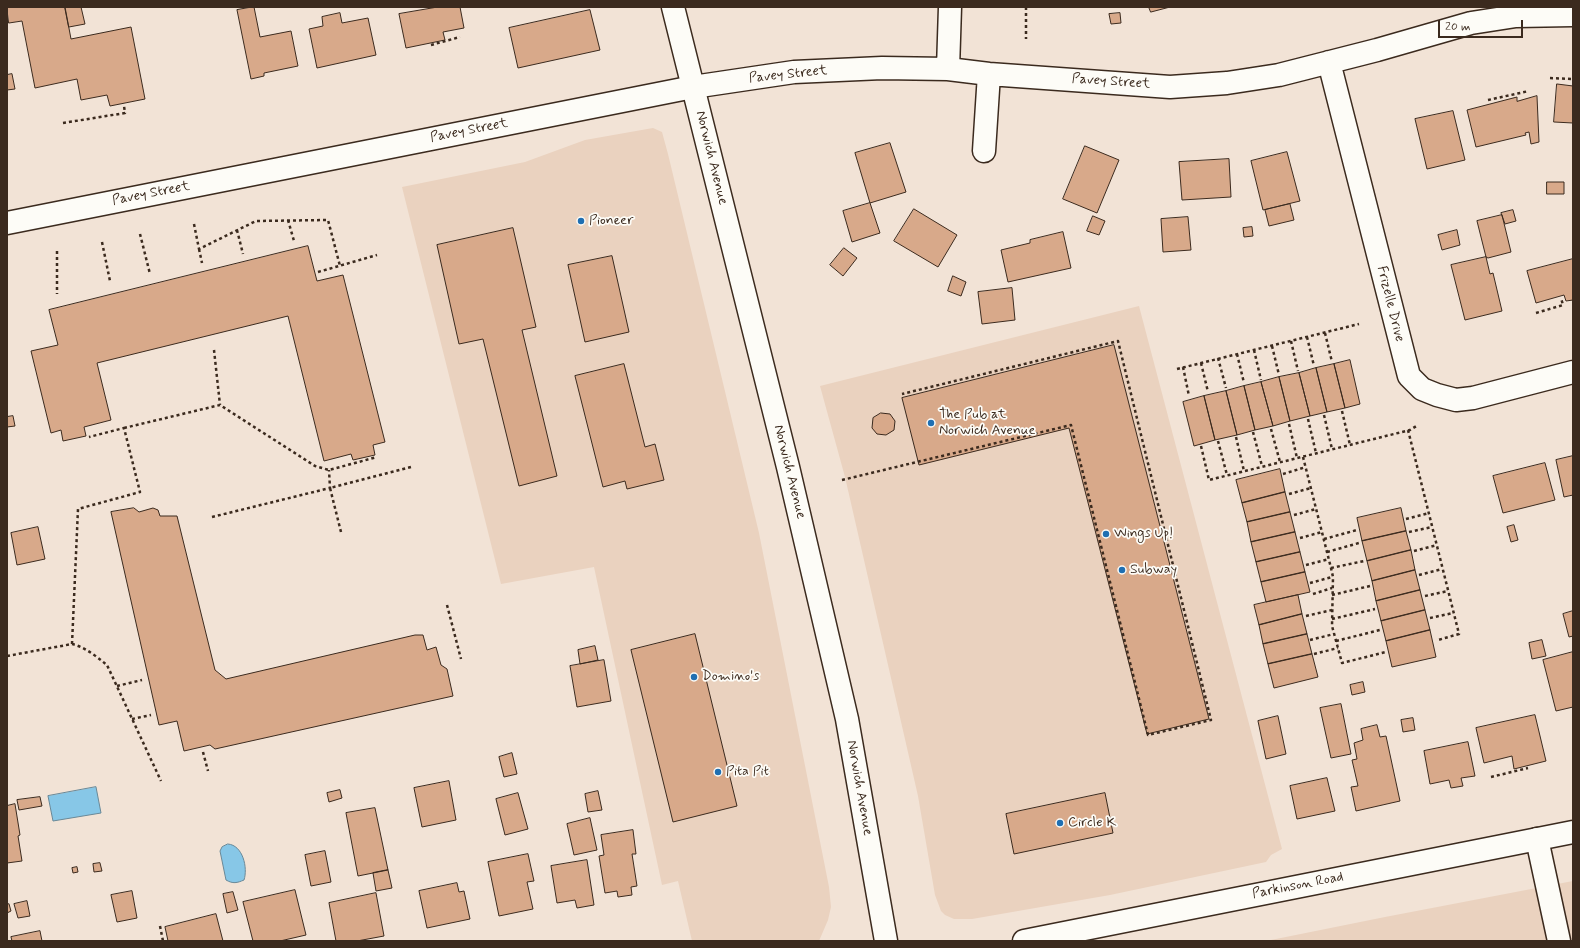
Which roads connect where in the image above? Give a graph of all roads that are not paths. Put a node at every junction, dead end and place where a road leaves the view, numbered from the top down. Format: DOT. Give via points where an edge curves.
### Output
graph roads {
  1 [pos="673,7"];
  2 [pos="950,7"];
  3 [pos="1573,15"];
  4 [pos="1330,62"];
  5 [pos="948,70"];
  6 [pos="989,74"];
  7 [pos="693,87"];
  8 [pos="984,151"];
  9 [pos="7,223"];
  10 [pos="1573,372"];
  11 [pos="1573,832"];
  12 [pos="1537,839"];
  13 [pos="886,941"];
  14 [pos="1024,941"];
  15 [pos="1559,941"];
  1 -- 7 [label="street, Norwich Avenue"];
  2 -- 5 [label="street"];
  3 -- 4 [label="street, Pavey Street" via="1516,16 1471,23"];
  4 -- 6 [label="street, Pavey Street" via="1279,75 1227,83 1170,87"];
  4 -- 10 [label="street, Frizelle Drive" via="1409,376 1422,389 1456,400 1473,398"];
  5 -- 6 [label="street, Pavey Street"];
  5 -- 7 [label="street, Pavey Street" via="882,68 794,72"];
  6 -- 8 [label="street"];
  7 -- 9 [label="street, Pavey Street"];
  7 -- 13 [label="street, Norwich Avenue" via="786,460 847,719"];
  11 -- 12 [label="street, Parkinson Road"];
  12 -- 14 [label="street, Parkinson Road"];
  12 -- 15 [label="street"];
}
